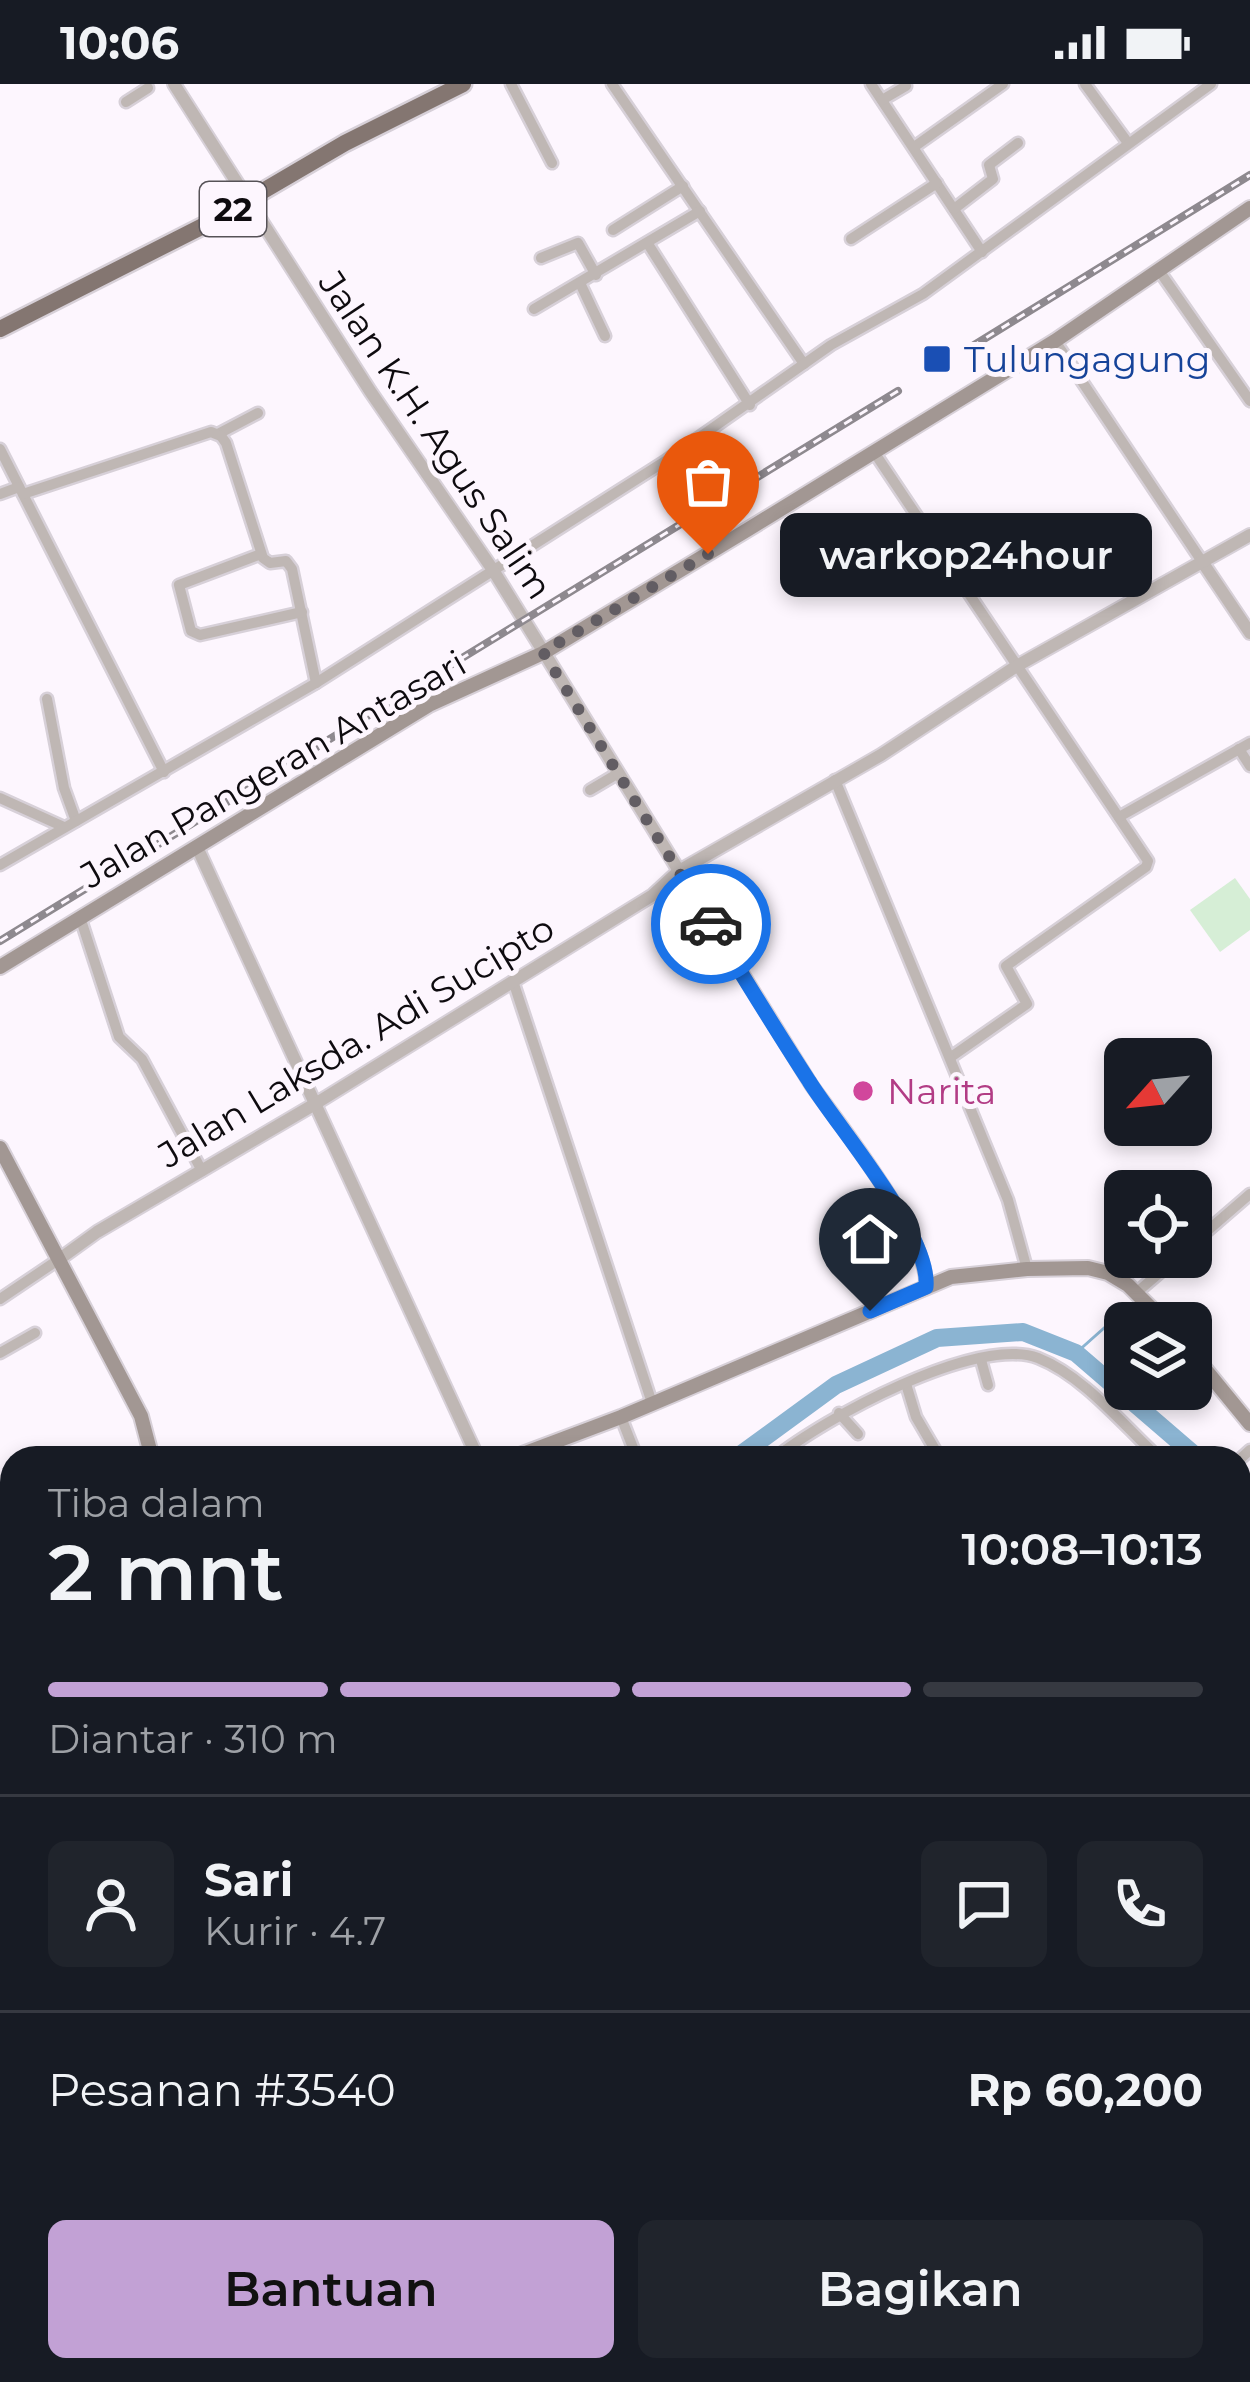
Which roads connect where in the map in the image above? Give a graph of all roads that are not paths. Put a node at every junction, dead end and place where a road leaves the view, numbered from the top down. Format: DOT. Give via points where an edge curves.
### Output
graph roads {
  1 [pos="174,84"];
  2 [pos="464,84"];
  3 [pos="511,84"];
  4 [pos="612,84"];
  5 [pos="871,84"];
  6 [pos="1003,84"];
  7 [pos="1085,84"];
  8 [pos="1211,84"];
  9 [pos="906,86"];
  10 [pos="148,88"];
  11 [pos="882,100"];
  12 [pos="126,102"];
  13 [pos="1018,143"];
  14 [pos="1129,143"];
  15 [pos="914,147"];
  16 [pos="552,164"];
  17 [pos="937,183"];
  18 [pos="683,186"];
  19 [pos="247,202"];
  20 [pos="1250,208"];
  21 [pos="954,209"];
  22 [pos="700,211"];
  23 [pos="614,230"];
  24 [pos="851,239"];
  25 [pos="648,244"];
  26 [pos="982,252"];
  27 [pos="541,259"];
  28 [pos="1160,272"];
  29 [pos="596,274"];
  30 [pos="580,283"];
  31 [pos="534,309"];
  32 [pos="0,329"];
  33 [pos="604,336"];
  34 [pos="1055,341"];
  35 [pos="804,364"];
  36 [pos="1250,401"];
  37 [pos="750,405"];
  38 [pos="258,413"];
  39 [pos="218,434"];
  40 [pos="0,449"];
  41 [pos="874,452"];
  42 [pos="21,490"];
  43 [pos="0,494"];
  44 [pos="1250,535"];
  45 [pos="261,554"];
  46 [pos="1203,563"];
  47 [pos="494,570"];
  48 [pos="302,612"];
  49 [pos="1250,633"];
  50 [pos="543,652"];
  51 [pos="1015,667"];
  52 [pos="316,683"];
  53 [pos="47,699"];
  54 [pos="1245,746"];
  55 [pos="1250,766"];
  56 [pos="164,772"];
  57 [pos="617,774"];
  58 [pos="835,780"];
  59 [pos="590,790"];
  60 [pos="0,798"];
  61 [pos="1119,817"];
  62 [pos="70,824"];
  63 [pos="197,848"];
  64 [pos="0,865"];
  65 [pos="680,871"];
  66 [pos="80,917"];
  67 [pos="0,967"];
  68 [pos="513,981"];
  69 [pos="951,1058"];
  70 [pos="316,1104"];
  71 [pos="0,1148"];
  72 [pos="202,1171"];
  73 [pos="1250,1194"];
  74 [pos="1212,1227"];
  75 [pos="61,1258"];
  76 [pos="1027,1269"];
  77 [pos="1153,1278"];
  78 [pos="926,1287"];
  79 [pos="1136,1292"];
  80 [pos="0,1299"];
  81 [pos="1146,1302"];
  82 [pos="35,1333"];
  83 [pos="0,1353"];
  84 [pos="981,1360"];
  85 [pos="1212,1378"];
  86 [pos="906,1384"];
  87 [pos="988,1385"];
  88 [pos="652,1403"];
  89 [pos="839,1413"];
  90 [pos="621,1417"];
  91 [pos="1250,1424"];
  92 [pos="858,1434"];
  93 [pos="149,1446"];
  94 [pos="473,1446"];
  95 [pos="544,1446"];
  96 [pos="632,1446"];
  97 [pos="793,1446"];
  98 [pos="933,1446"];
  99 [pos="1145,1446"];
  1 -- 19 [label="street, Jalan K.H. Agus Salim"];
  2 -- 19 [label="highway, 22"];
  3 -- 16 [label="street"];
  4 -- 18 [label="street"];
  5 -- 11 [label="street"];
  6 -- 15 [label="street"];
  7 -- 14 [label="street"];
  8 -- 14 [label="street"];
  9 -- 11 [label="street"];
  10 -- 12 [label="street"];
  11 -- 15 [label="street"];
  13 -- 21 [label="street" via="989,165 993,179"];
  14 -- 26 [label="street"];
  15 -- 17 [label="street"];
  17 -- 21 [label="street"];
  17 -- 24 [label="street"];
  18 -- 22 [label="street"];
  18 -- 23 [label="street"];
  19 -- 32 [label="highway, 22"];
  19 -- 47 [label="street, Jalan K.H. Agus Salim"];
  20 -- 28 [label="main road, Jalan Pangeran Antasari"];
  21 -- 26 [label="street"];
  22 -- 25 [label="street"];
  22 -- 35 [label="street"];
  25 -- 29 [label="street"];
  25 -- 37 [label="street"];
  26 -- 35 [label="street"];
  27 -- 29 [label="street" via="578,243"];
  28 -- 34 [label="main road, Jalan Pangeran Antasari"];
  28 -- 36 [label="street"];
  29 -- 30 [label="street"];
  30 -- 31 [label="street"];
  30 -- 33 [label="street"];
  34 -- 41 [label="main road, Jalan Pangeran Antasari"];
  34 -- 46 [label="street"];
  35 -- 37 [label="street"];
  37 -- 47 [label="street"];
  38 -- 39 [label="street"];
  39 -- 42 [label="street"];
  39 -- 45 [label="street"];
  40 -- 42 [label="street"];
  41 -- 50 [label="main road, Jalan Pangeran Antasari"];
  41 -- 51 [label="street"];
  42 -- 43 [label="street"];
  42 -- 56 [label="street"];
  44 -- 46 [label="street, Jalan Laksda. Adi Sucipto"];
  45 -- 48 [label="street" via="290,564"];
  45 -- 48 [label="street" via="179,585 192,632"];
  46 -- 49 [label="street"];
  46 -- 51 [label="street, Jalan Laksda. Adi Sucipto"];
  47 -- 50 [label="street, Jalan K.H. Agus Salim"];
  47 -- 52 [label="street"];
  48 -- 52 [label="street"];
  50 -- 57 [label="street, Jalan K.H. Agus Salim"];
  50 -- 63 [label="main road, Jalan Pangeran Antasari" via="428,705"];
  51 -- 58 [label="street, Jalan Laksda. Adi Sucipto"];
  51 -- 61 [label="street"];
  52 -- 56 [label="street"];
  53 -- 62 [label="street"];
  54 -- 55 [label="street"];
  54 -- 61 [label="street"];
  56 -- 62 [label="street"];
  57 -- 59 [label="street"];
  57 -- 65 [label="street, Jalan K.H. Agus Salim"];
  58 -- 65 [label="street, Jalan Laksda. Adi Sucipto"];
  58 -- 69 [label="street"];
  60 -- 62 [label="street"];
  61 -- 69 [label="street" via="1147,865 1006,966 1027,1004"];
  62 -- 64 [label="street"];
  63 -- 66 [label="main road, Jalan Pangeran Antasari"];
  63 -- 70 [label="street"];
  65 -- 68 [label="street, Jalan Laksda. Adi Sucipto" via="653,896"];
  65 -- 78 [label="street, Jalan K.H. Agus Salim" via="920,1250"];
  66 -- 67 [label="main road, Jalan Pangeran Antasari"];
  66 -- 72 [label="street" via="119,1037 142,1059"];
  68 -- 70 [label="street, Jalan Laksda. Adi Sucipto"];
  68 -- 88 [label="street"];
  69 -- 76 [label="street"];
  70 -- 72 [label="street, Jalan Laksda. Adi Sucipto"];
  70 -- 94 [label="street"];
  71 -- 75 [label="main road"];
  72 -- 75 [label="street, Jalan Laksda. Adi Sucipto"];
  73 -- 74 [label="street"];
  75 -- 80 [label="street"];
  75 -- 93 [label="main road"];
  76 -- 78 [label="main road"];
  76 -- 79 [label="main road" via="1088,1268"];
  77 -- 79 [label="street"];
  78 -- 88 [label="main road"];
  79 -- 81 [label="main road"];
  82 -- 83 [label="street"];
  84 -- 86 [label="street"];
  84 -- 87 [label="street"];
  84 -- 99 [label="street" via="1019,1354 1053,1366"];
  85 -- 91 [label="main road"];
  86 -- 89 [label="street"];
  86 -- 98 [label="street"];
  88 -- 90 [label="main road"];
  89 -- 92 [label="street"];
  89 -- 97 [label="street"];
  90 -- 95 [label="main road"];
  90 -- 96 [label="street"];
}
